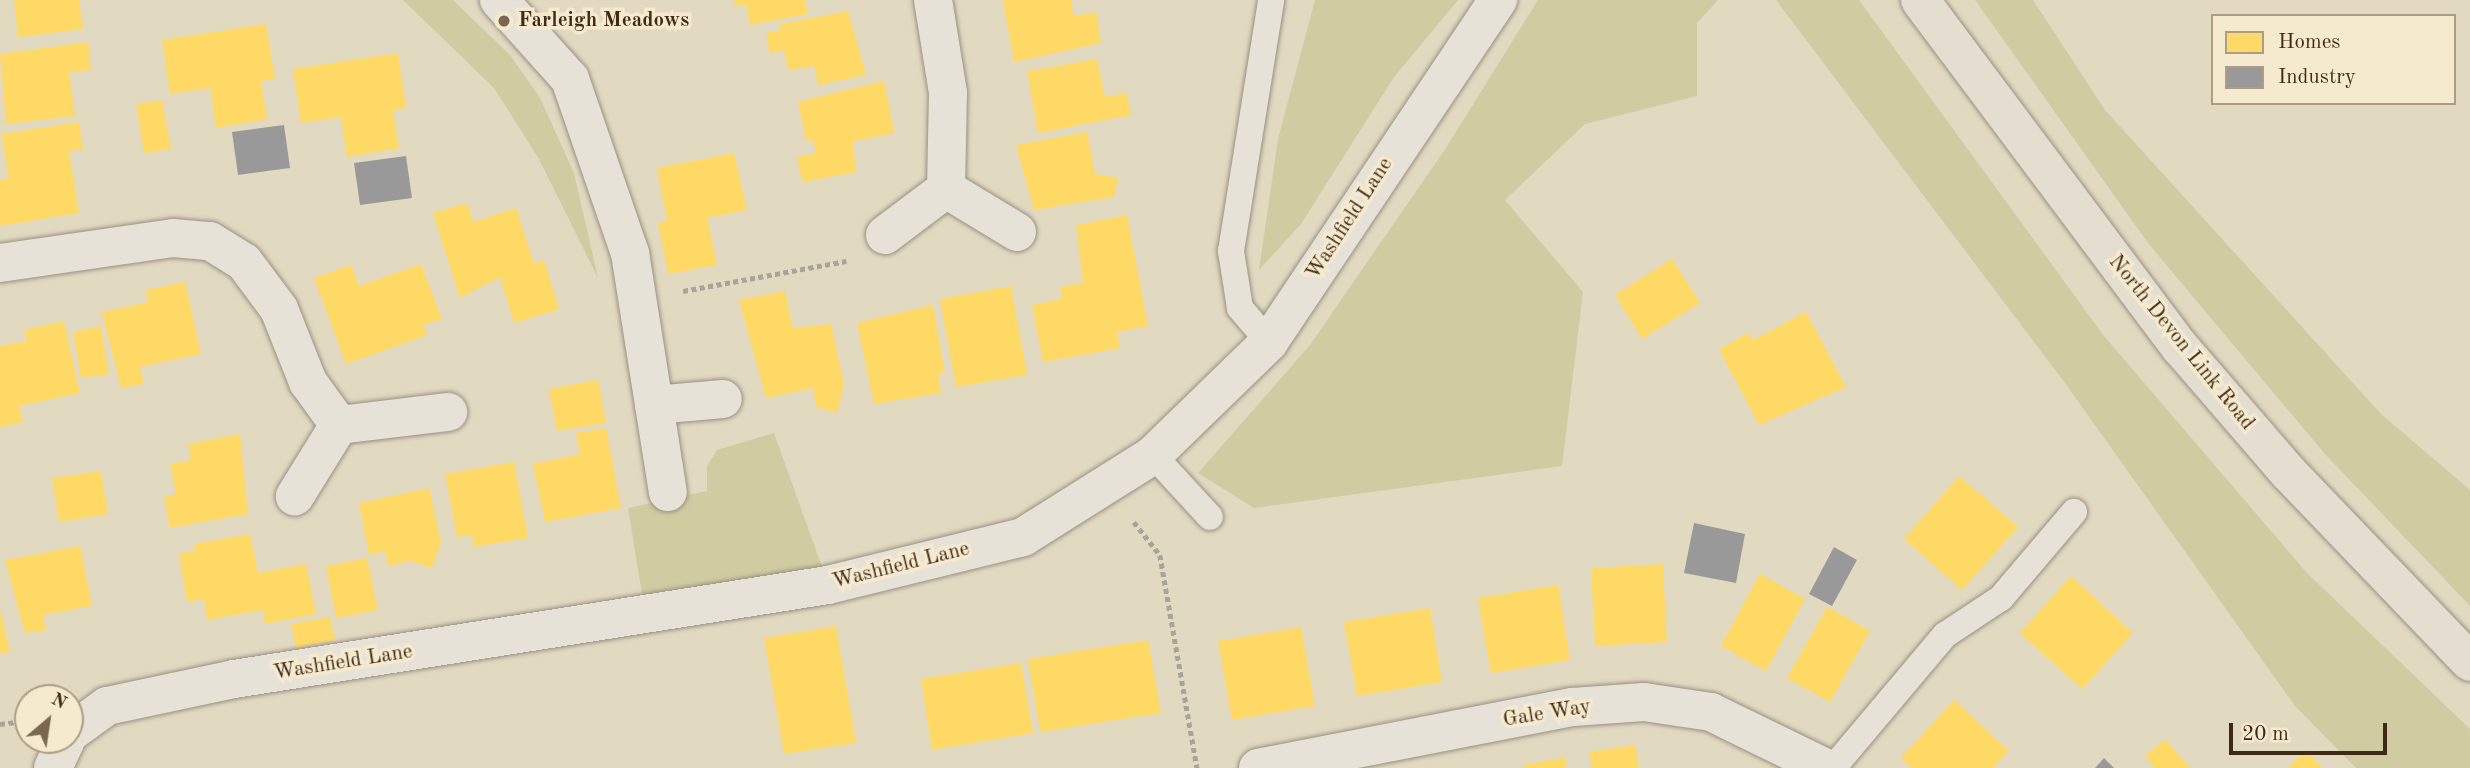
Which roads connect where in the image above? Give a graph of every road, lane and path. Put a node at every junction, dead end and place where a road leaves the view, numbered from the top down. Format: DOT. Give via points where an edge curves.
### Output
graph roads {
  1 [pos="499,0"];
  2 [pos="933,0"];
  3 [pos="1271,0"];
  4 [pos="1498,0"];
  5 [pos="1920,0"];
  6 [pos="947,189"];
  7 [pos="1017,232"];
  8 [pos="885,235"];
  9 [pos="0,263"];
  10 [pos="637,299"];
  11 [pos="1269,342"];
  12 [pos="723,399"];
  13 [pos="654,405"];
  14 [pos="448,412"];
  15 [pos="339,425"];
  16 [pos="1153,455"];
  17 [pos="1100,491"];
  18 [pos="668,492"];
  19 [pos="295,496"];
  20 [pos="2074,512"];
  21 [pos="1210,517"];
  22 [pos="2470,662"];
  23 [pos="84,723"];
  24 [pos="1197,768"];
  25 [pos="1258,768"];
  26 [pos="1826,768"];
  27 [pos="1833,768"];
  1 -- 10 [label="street" via="569,79 630,253"];
  2 -- 6 [label="street" via="948,93"];
  3 -- 11 [label="lane" via="1231,251 1240,308"];
  4 -- 11 [label="street, Washfield Lane"];
  5 -- 22 [label="highway, North Devon Link Road" via="2180,347 2288,472"];
  6 -- 7 [label="street"];
  6 -- 8 [label="street"];
  8 -- 10 [label="path" via="868,255 837,264"];
  9 -- 15 [label="street" via="173,238 210,241 244,262 279,309 308,382"];
  10 -- 13 [label="street"];
  11 -- 16 [label="street, Washfield Lane"];
  12 -- 13 [label="street"];
  13 -- 18 [label="street"];
  14 -- 15 [label="street"];
  15 -- 19 [label="street"];
  16 -- 17 [label="street, Washfield Lane"];
  16 -- 21 [label="lane"];
  17 -- 23 [label="street, Washfield Lane" via="1023,537 828,585 234,680 107,706"];
  17 -- 24 [label="path" via="1150,536 1160,555"];
  20 -- 27 [label="lane" via="2001,598 1945,635"];
  25 -- 26 [label="street, Gale Way" via="1573,707 1644,702 1710,712"];
}
